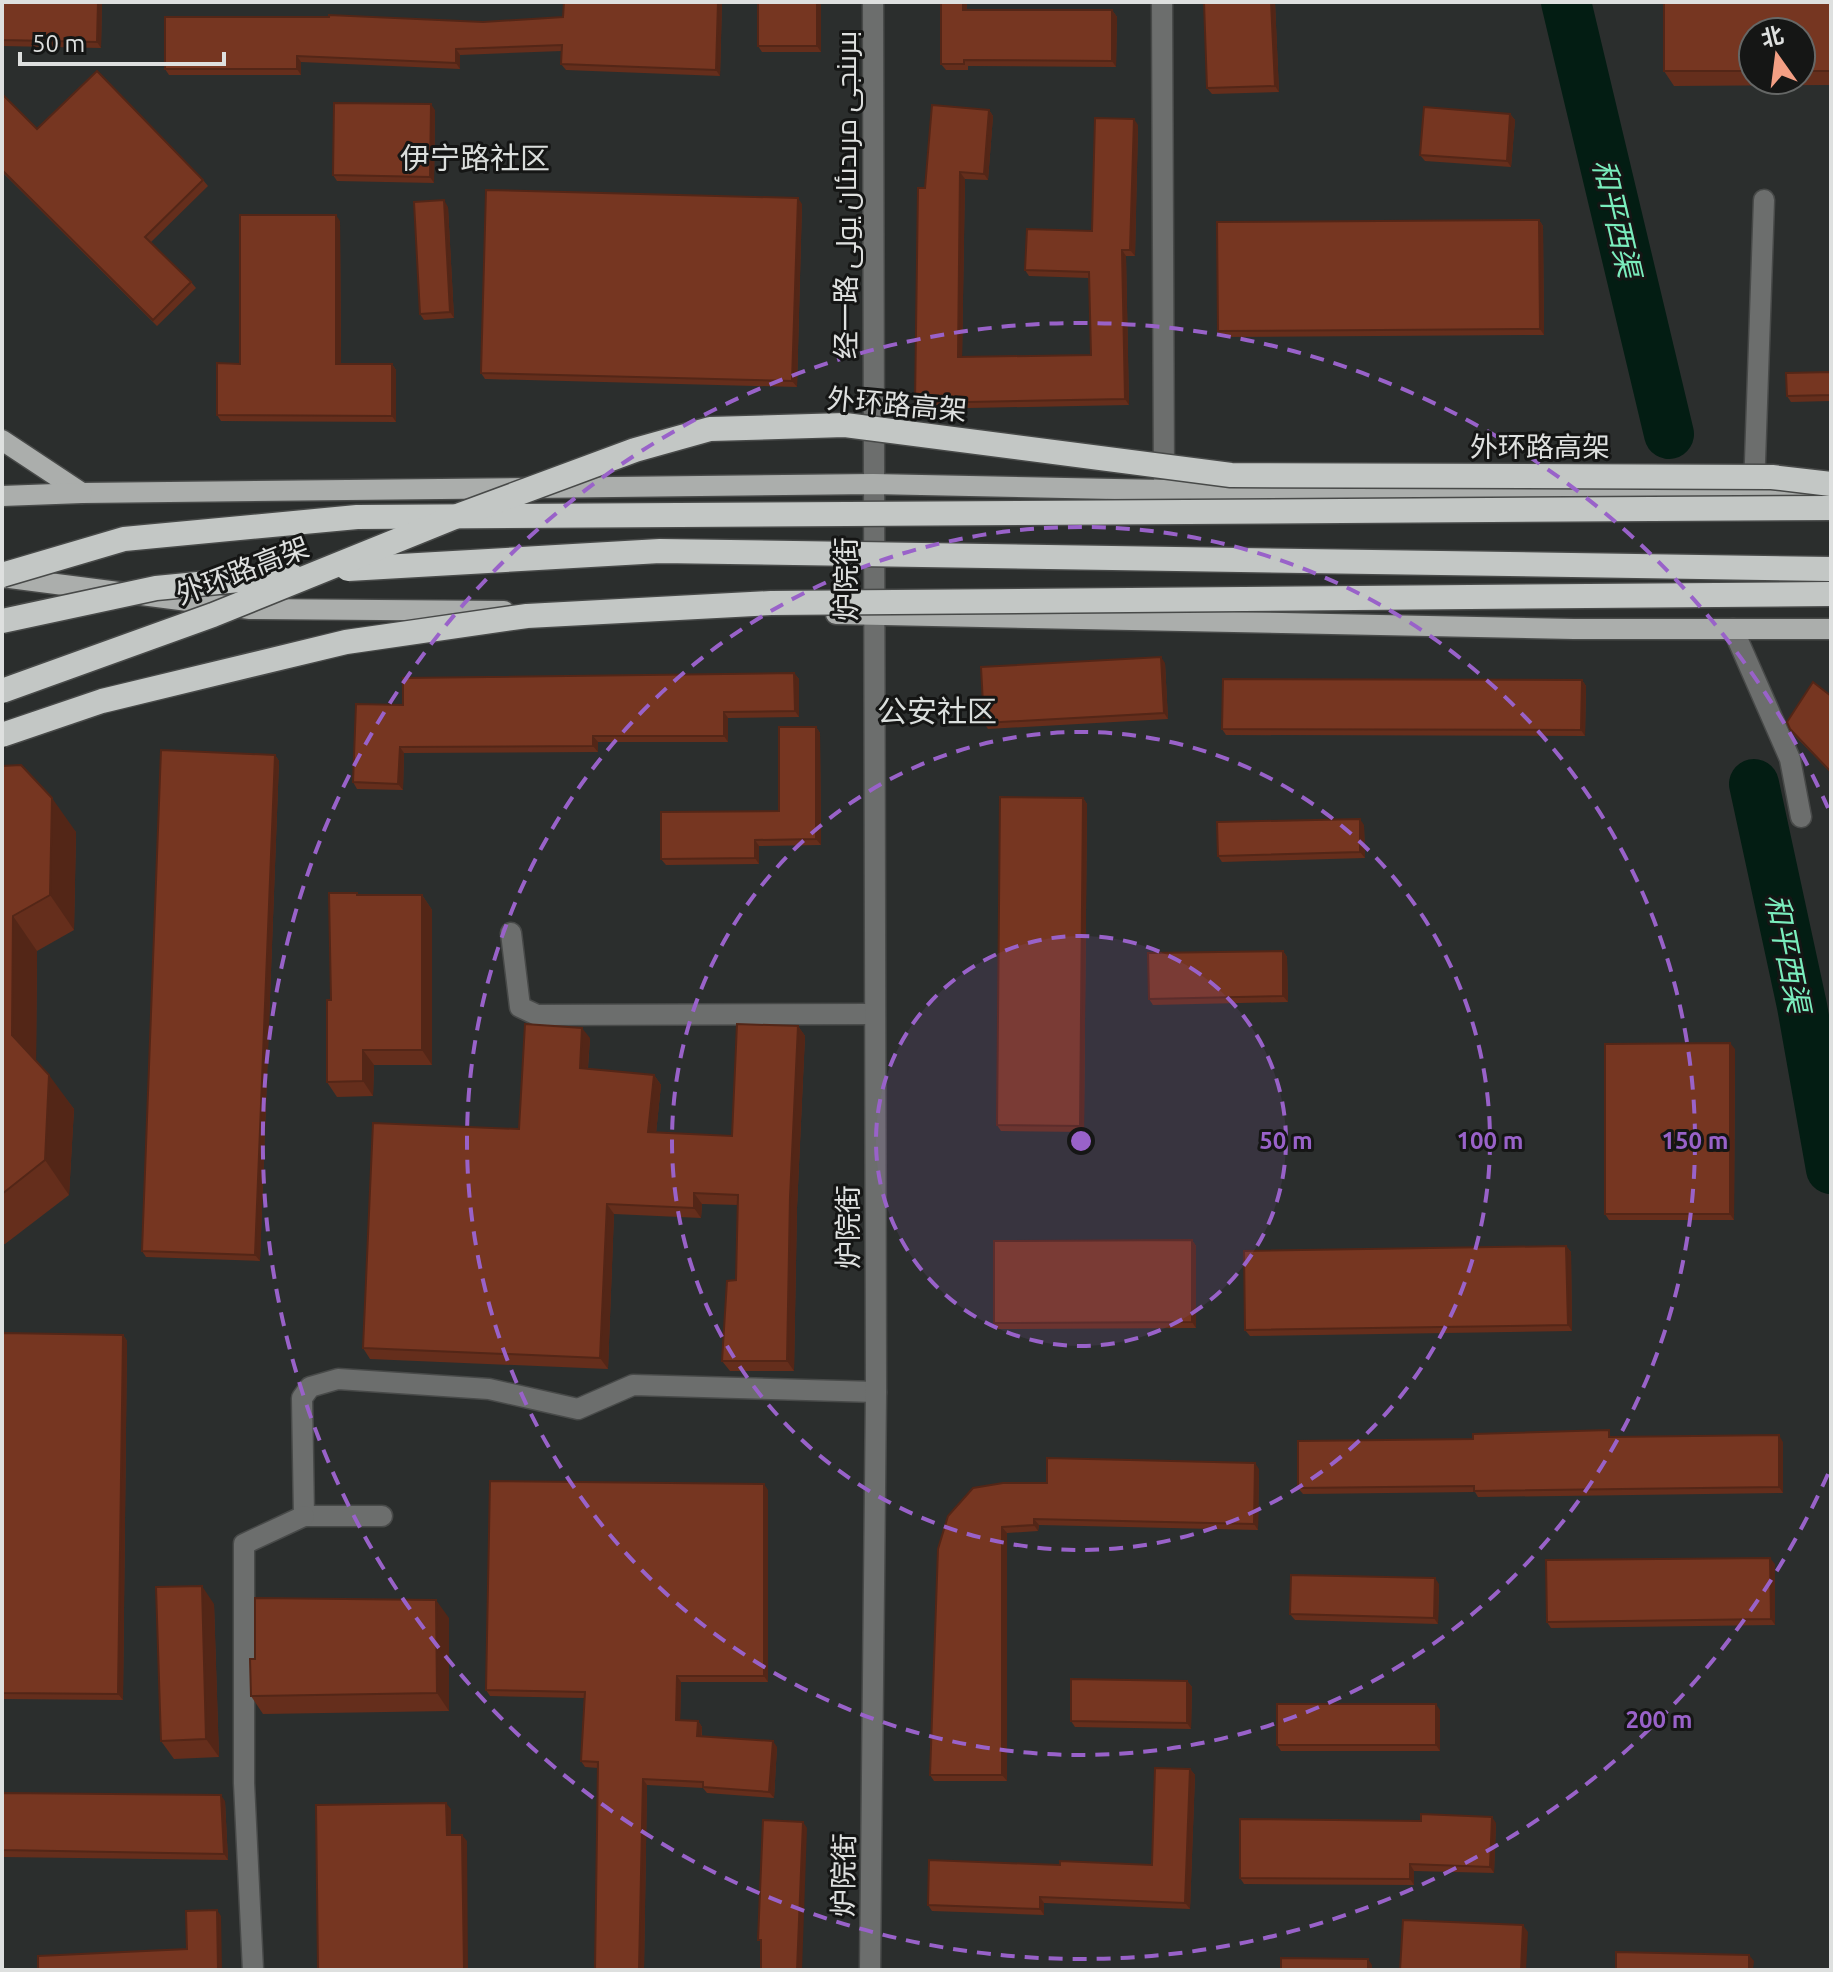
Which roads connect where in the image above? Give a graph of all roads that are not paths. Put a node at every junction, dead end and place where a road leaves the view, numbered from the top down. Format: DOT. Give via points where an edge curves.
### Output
graph roads {
  1 [pos="873,2"];
  2 [pos="1162,2"];
  3 [pos="1764,200"];
  4 [pos="2,440"];
  5 [pos="873,484"];
  6 [pos="1831,484"];
  7 [pos="1164,490"];
  8 [pos="1754,490"];
  9 [pos="1831,490"];
  10 [pos="82,493"];
  11 [pos="2,496"];
  12 [pos="1831,508"];
  13 [pos="1831,569"];
  14 [pos="2,576"];
  15 [pos="1831,594"];
  16 [pos="874,614"];
  17 [pos="2,621"];
  18 [pos="1733,629"];
  19 [pos="1831,629"];
  20 [pos="2,691"];
  21 [pos="2,735"];
  22 [pos="1801,817"];
  23 [pos="511,933"];
  24 [pos="873,1014"];
  25 [pos="876,1392"];
  26 [pos="304,1516"];
  27 [pos="382,1516"];
  28 [pos="253,1970"];
  29 [pos="870,1970"];
  1 -- 5 [label="street, 经一路 بىرىنجى مرىدىئان يولى"];
  2 -- 7 [label="street"];
  3 -- 8 [label="street"];
  4 -- 10 [label="main road"];
  5 -- 7 [label="main road"];
  5 -- 10 [label="main road"];
  5 -- 16 [label="street, 炉院街"];
  6 -- 20 [label="highway, 外环路高架, bridge" via="1772,477 1231,475 845,425 710,429 635,450 213,615"];
  7 -- 8 [label="main road"];
  8 -- 9 [label="main road"];
  10 -- 11 [label="main road"];
  12 -- 14 [label="highway, bridge" via="357,517 124,539"];
  13 -- 17 [label="highway, bridge" via="660,551 390,565 156,588"];
  14 -- 16 [label="main road" via="250,609"];
  15 -- 21 [label="highway, bridge" via="771,603 527,616 346,642 102,701"];
  16 -- 18 [label="main road"];
  16 -- 24 [label="street, 炉院街"];
  18 -- 19 [label="main road"];
  18 -- 22 [label="street" via="1790,759"];
  23 -- 24 [label="street" via="520,1007 537,1015"];
  24 -- 25 [label="street, 炉院街"];
  25 -- 26 [label="street" via="633,1385 578,1409 489,1389 338,1379 310,1387 302,1398"];
  25 -- 29 [label="street, 炉院街"];
  26 -- 27 [label="street"];
  26 -- 28 [label="street" via="244,1544 244,1783"];
}
